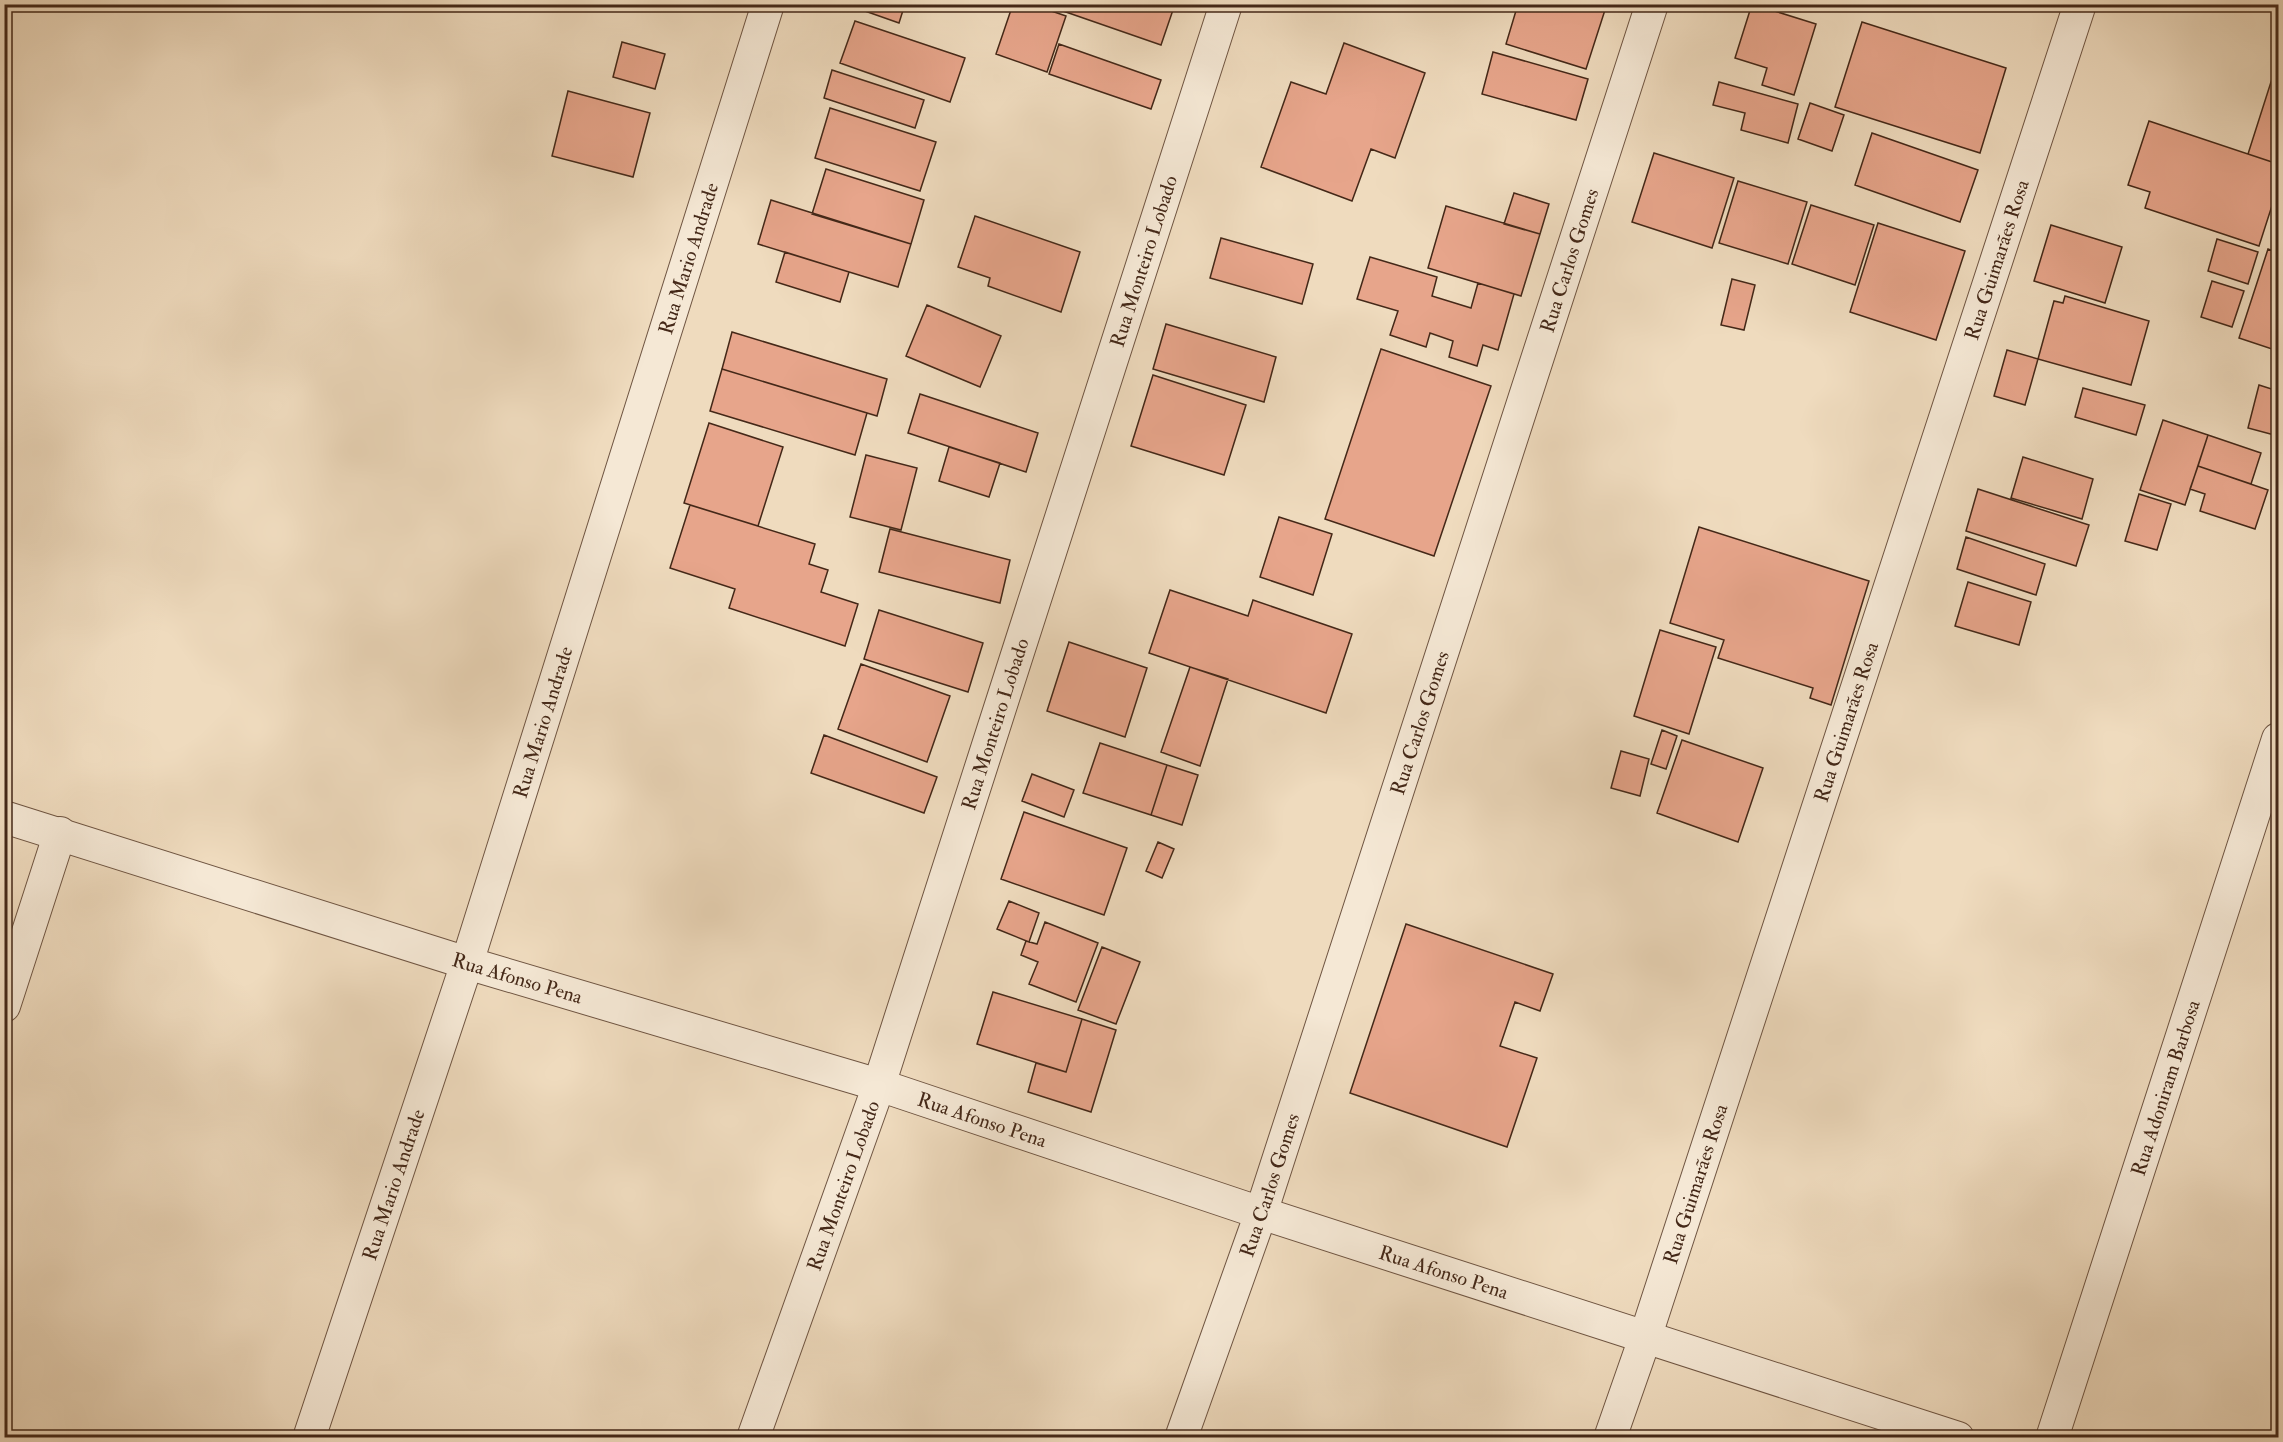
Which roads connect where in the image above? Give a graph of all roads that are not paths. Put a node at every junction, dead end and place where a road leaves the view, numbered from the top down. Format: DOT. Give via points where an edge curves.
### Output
graph roads {
  1 [pos="768,4"];
  2 [pos="1226,4"];
  3 [pos="1652,4"];
  4 [pos="2080,4"];
  5 [pos="2278,739"];
  6 [pos="4,817"];
  7 [pos="60,833"];
  8 [pos="467,963"];
  9 [pos="4,1006"];
  10 [pos="879,1085"];
  11 [pos="1261,1213"];
  12 [pos="1646,1335"];
  13 [pos="309,1437"];
  14 [pos="753,1437"];
  15 [pos="1181,1437"];
  16 [pos="1610,1437"];
  17 [pos="1958,1437"];
  18 [pos="2052,1437"];
  1 -- 8 [label="street, Rua Mario Andrade"];
  2 -- 10 [label="street, Rua Monteiro Lobado"];
  3 -- 11 [label="street, Rua Carlos Gomes"];
  4 -- 12 [label="street, Rua Guimarães Rosa"];
  5 -- 18 [label="street, Rua Adoniram Barbosa"];
  6 -- 7 [label="street, Rua Afonso Pena"];
  7 -- 8 [label="street, Rua Afonso Pena"];
  7 -- 9 [label="street"];
  8 -- 10 [label="street, Rua Afonso Pena"];
  8 -- 13 [label="street, Rua Mario Andrade"];
  10 -- 11 [label="street, Rua Afonso Pena"];
  10 -- 14 [label="street, Rua Monteiro Lobado"];
  11 -- 12 [label="street, Rua Afonso Pena"];
  11 -- 15 [label="street, Rua Carlos Gomes"];
  12 -- 16 [label="street, Rua Guimarães Rosa"];
  12 -- 17 [label="street, Rua Afonso Pena"];
}
